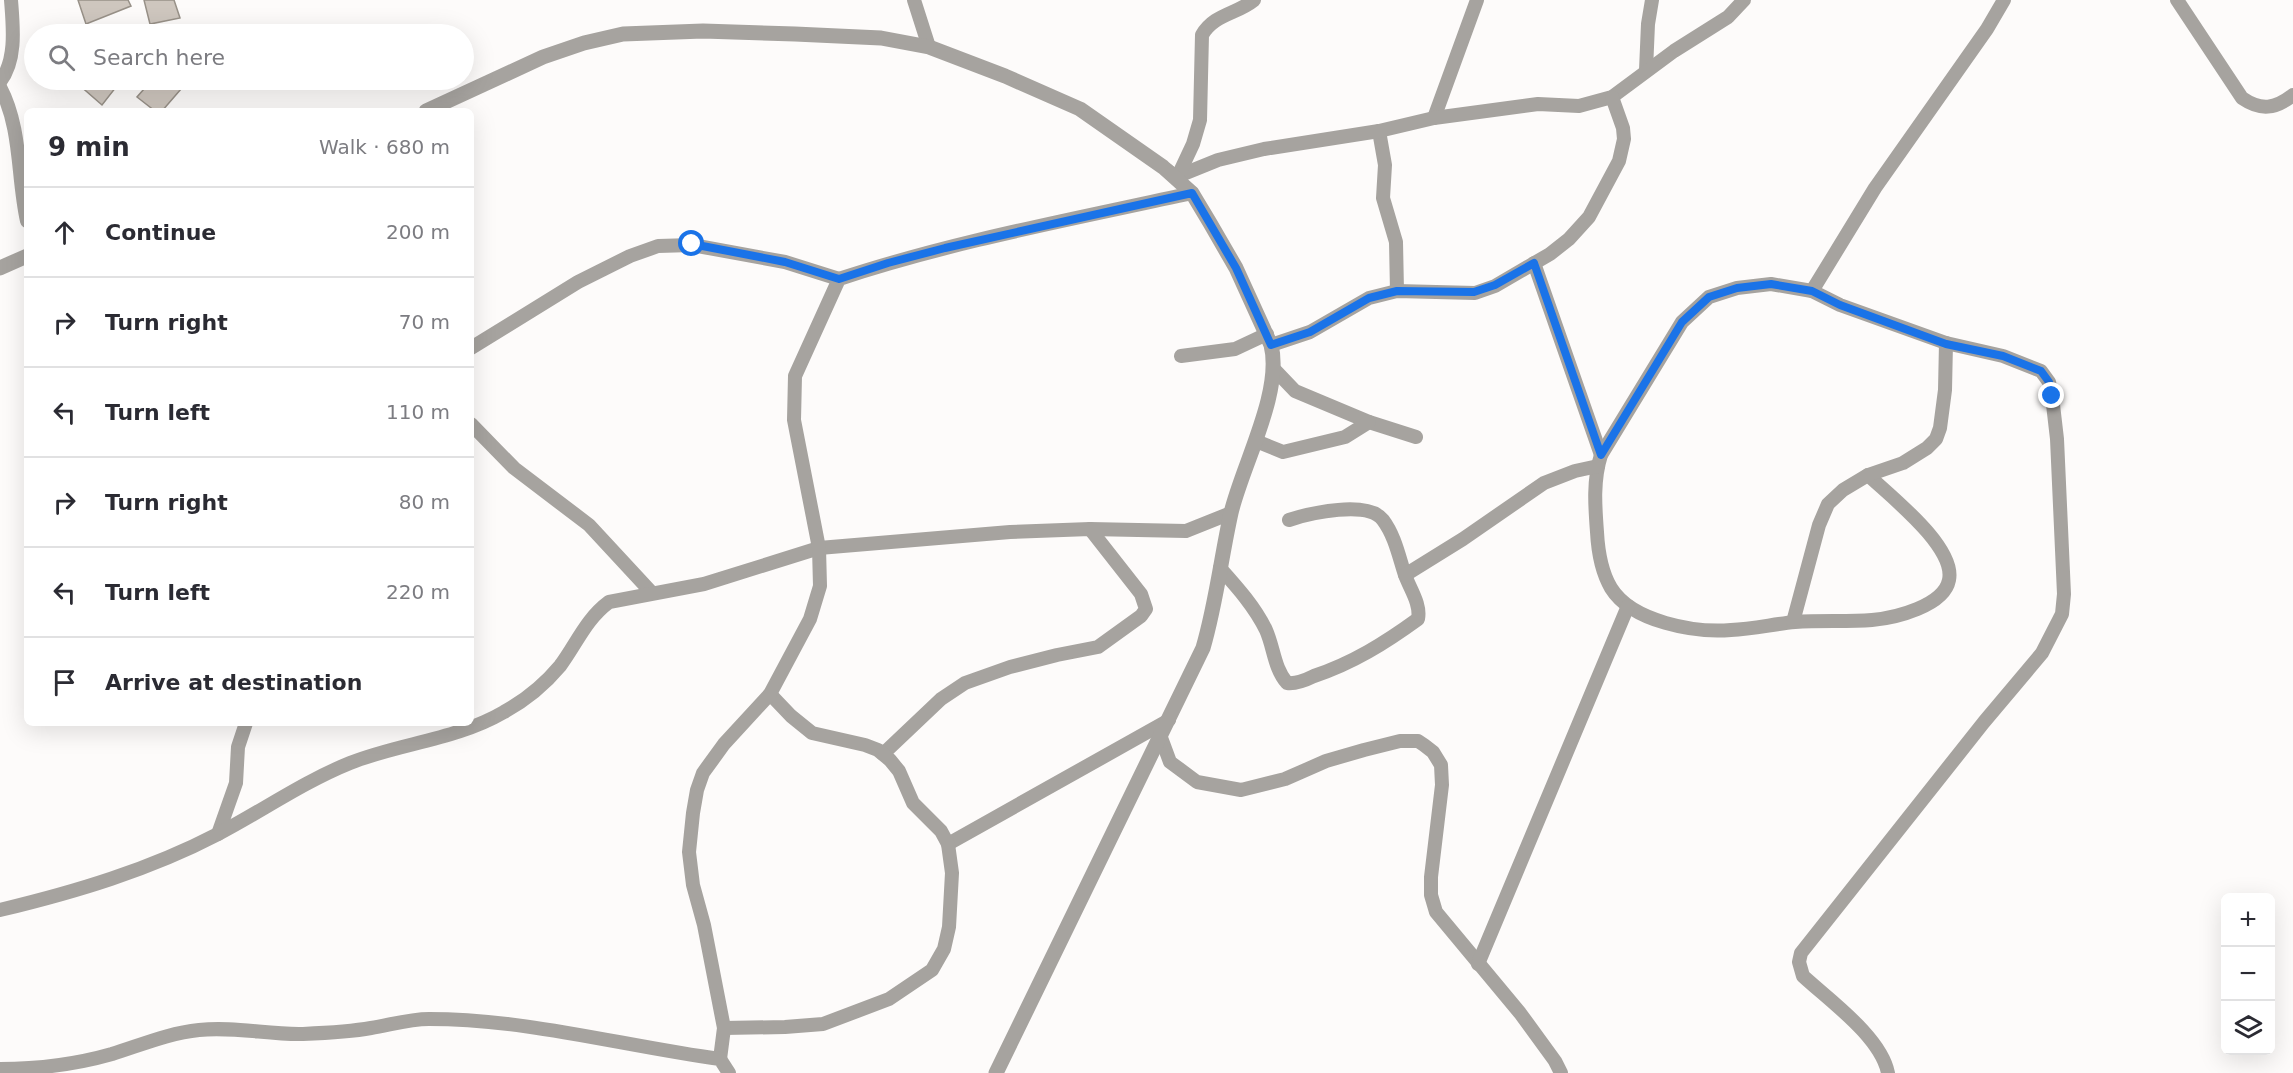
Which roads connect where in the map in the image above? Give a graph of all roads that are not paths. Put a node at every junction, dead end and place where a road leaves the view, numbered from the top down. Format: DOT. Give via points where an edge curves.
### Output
graph roads {
  1 [pos="11,0"];
  2 [pos="914,0"];
  3 [pos="1254,0"];
  4 [pos="1477,0"];
  5 [pos="1652,0"];
  6 [pos="1744,0"];
  7 [pos="2004,0"];
  8 [pos="2177,0"];
  9 [pos="929,47"];
  10 [pos="1646,70"];
  11 [pos="0,82"];
  12 [pos="0,87"];
  13 [pos="474,89"];
  14 [pos="472,90"];
  15 [pos="2293,95"];
  16 [pos="1612,97"];
  17 [pos="432,108"];
  18 [pos="1434,118"];
  19 [pos="1379,131"];
  20 [pos="1163,167"];
  21 [pos="1178,176"];
  22 [pos="1192,193"];
  23 [pos="24,208"];
  24 [pos="24,257"];
  25 [pos="1534,263"];
  26 [pos="0,268"];
  27 [pos="839,279"];
  28 [pos="1397,291"];
  29 [pos="1812,291"];
  30 [pos="1269,339"];
  31 [pos="1946,344"];
  32 [pos="474,346"];
  33 [pos="1181,356"];
  34 [pos="1274,369"];
  35 [pos="1369,422"];
  36 [pos="474,427"];
  37 [pos="1416,438"];
  38 [pos="1256,441"];
  39 [pos="1600,460"];
  40 [pos="1868,475"];
  41 [pos="1231,513"];
  42 [pos="1289,519"];
  43 [pos="1090,529"];
  44 [pos="819,548"];
  45 [pos="1220,568"];
  46 [pos="1406,575"];
  47 [pos="652,592"];
  48 [pos="1628,606"];
  49 [pos="1793,622"];
  50 [pos="770,694"];
  51 [pos="1169,720"];
  52 [pos="245,726"];
  53 [pos="1160,735"];
  54 [pos="883,754"];
  55 [pos="218,834"];
  56 [pos="948,844"];
  57 [pos="0,910"];
  58 [pos="1478,964"];
  59 [pos="724,1028"];
  60 [pos="720,1059"];
  61 [pos="0,1069"];
  62 [pos="729,1073"];
  63 [pos="996,1073"];
  64 [pos="1561,1073"];
  65 [pos="1888,1073"];
  1 -- 11 [label="street" via="11,58"];
  2 -- 9 [label="street"];
  3 -- 21 [label="street" via="1221,17 1202,35 1200,120"];
  4 -- 18 [label="street"];
  5 -- 10 [label="street"];
  6 -- 10 [label="street" via="1728,17"];
  7 -- 29 [label="street" via="1875,188"];
  8 -- 15 [label="street" via="2242,98 2254,106 2268,107"];
  9 -- 13 [label="street" via="881,38 795,34 623,34 543,57"];
  9 -- 20 [label="street" via="1080,109"];
  10 -- 16 [label="street"];
  12 -- 23 [label="street" via="13,116"];
  14 -- 17 [label="street"];
  16 -- 18 [label="street" via="1579,106 1538,104"];
  16 -- 25 [label="street" via="1623,128 1619,160 1589,217 1569,240"];
  18 -- 19 [label="street"];
  19 -- 21 [label="street" via="1263,149 1218,160"];
  19 -- 28 [label="street" via="1385,165 1383,198 1396,242"];
  20 -- 21 [label="street"];
  20 -- 22 [label="street"];
  22 -- 27 [label="street" via="945,248"];
  22 -- 30 [label="street" via="1236,268"];
  24 -- 26 [label="street"];
  25 -- 28 [label="street" via="1474,292"];
  25 -- 39 [label="street"];
  27 -- 32 [label="street" via="785,262 692,244 658,246 578,282"];
  27 -- 44 [label="street" via="795,376 794,420"];
  28 -- 30 [label="street" via="1369,298 1310,332"];
  29 -- 31 [label="street"];
  29 -- 39 [label="street" via="1771,284 1737,288 1709,297 1682,322"];
  30 -- 33 [label="street" via="1235,349"];
  30 -- 34 [label="street"];
  31 -- 40 [label="street" via="1945,390 1936,439 1903,463"];
  31 -- 65 [label="street" via="2030,365 2049,382 2057,439 2064,594 2062,614 2042,653 1801,953 1803,976 1875,1042"];
  34 -- 35 [label="street" via="1295,391"];
  34 -- 38 [label="street"];
  35 -- 37 [label="street"];
  35 -- 38 [label="street" via="1345,438 1283,452"];
  36 -- 47 [label="street" via="514,468 589,525"];
  38 -- 41 [label="street"];
  39 -- 46 [label="street" via="1544,483"];
  39 -- 48 [label="street" via="1595,500 1602,568 1612,590"];
  40 -- 49 [label="street" via="1828,504"];
  40 -- 49 [label="street" via="1944,553 1949,580 1943,593 1918,609 1873,620"];
  41 -- 43 [label="street" via="1186,531"];
  41 -- 45 [label="street"];
  42 -- 46 [label="street" via="1343,510 1371,512 1388,529"];
  43 -- 44 [label="street"];
  43 -- 54 [label="street" via="1141,594 1146,609 1141,616 1098,647 1010,667 965,683 934,705"];
  44 -- 47 [label="street" via="704,584"];
  44 -- 50 [label="street" via="820,586 810,619"];
  45 -- 46 [label="street" via="1266,630 1280,675 1287,683 1342,666 1418,619 1417,603"];
  45 -- 51 [label="street" via="1203,648"];
  47 -- 55 [label="street" via="609,602 597,610 559,666 539,688 505,712 468,730 351,763 293,790"];
  48 -- 49 [label="street" via="1660,622 1705,630"];
  48 -- 58 [label="street"];
  50 -- 54 [label="street" via="812,733 865,745"];
  50 -- 59 [label="street" via="703,773 693,813 689,852 693,885"];
  51 -- 53 [label="street"];
  51 -- 56 [label="street"];
  52 -- 55 [label="street" via="238,747 236,783"];
  53 -- 58 [label="street" via="1170,762 1197,782 1241,790 1400,741 1424,745 1441,765 1442,785 1431,895 1436,912"];
  53 -- 63 [label="street"];
  54 -- 56 [label="street" via="899,771 913,803 941,831"];
  55 -- 57 [label="street" via="138,870"];
  56 -- 59 [label="street" via="952,873 949,927 944,949 932,970 889,999 823,1024"];
  58 -- 64 [label="street" via="1520,1013"];
  59 -- 60 [label="street"];
  60 -- 61 [label="street" via="553,1029 427,1019 328,1033 200,1030 86,1059"];
  60 -- 62 [label="street"];
}
